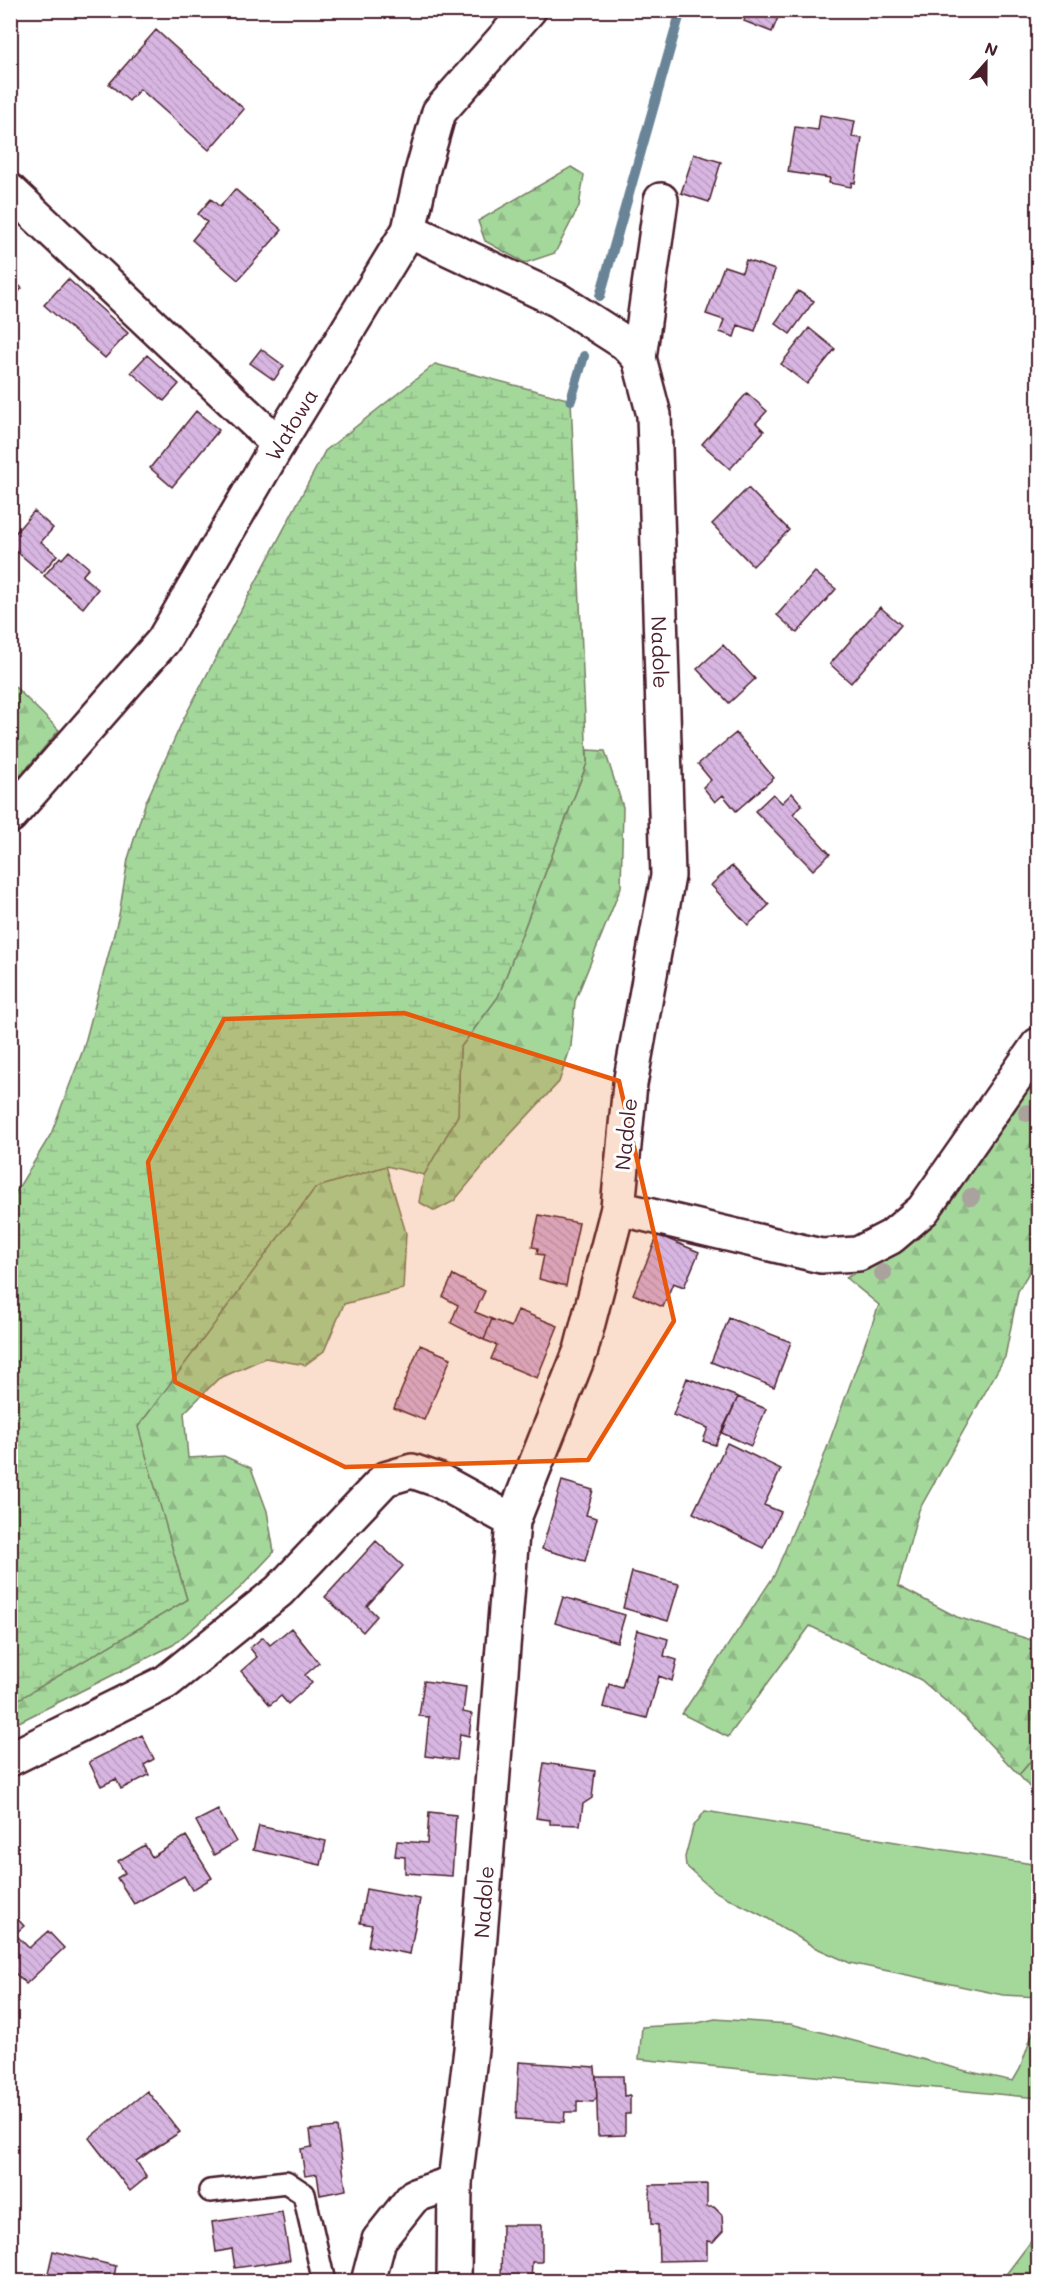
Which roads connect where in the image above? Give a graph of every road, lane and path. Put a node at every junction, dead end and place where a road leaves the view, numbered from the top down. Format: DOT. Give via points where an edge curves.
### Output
graph roads {
  1 [pos="529,10"];
  2 [pos="10,191"];
  3 [pos="661,200"];
  4 [pos="409,230"];
  5 [pos="639,358"];
  6 [pos="278,444"];
  7 [pos="10,816"];
  8 [pos="1038,1045"];
  9 [pos="618,1208"];
  10 [pos="1038,1296"];
  11 [pos="1038,1333"];
  12 [pos="513,1521"];
  13 [pos="10,1759"];
  14 [pos="455,2182"];
  15 [pos="210,2191"];
  16 [pos="324,2282"];
  17 [pos="368,2282"];
  18 [pos="454,2282"];
  1 -- 4 [label="street, Wałowa" via="439,112"];
  2 -- 6 [label="street"];
  3 -- 5 [label="street"];
  4 -- 5 [label="street" via="558,300 625,343"];
  4 -- 6 [label="street, Wałowa"];
  5 -- 9 [label="street, Nadole" via="654,415 668,876 630,1084"];
  6 -- 7 [label="street, Wałowa" via="163,641"];
  8 -- 9 [label="street" via="923,1210 891,1238 858,1254 821,1256"];
  9 -- 12 [label="street, Nadole" via="581,1350"];
  10 -- 11 [label="path"];
  12 -- 13 [label="street" via="438,1480 412,1471 385,1479 279,1591 166,1682"];
  12 -- 14 [label="street, Nadole" via="471,2049"];
  14 -- 17 [label="street" via="414,2196 379,2240"];
  14 -- 18 [label="street, Nadole"];
  15 -- 16 [label="lane" via="286,2182 304,2194"];
}
